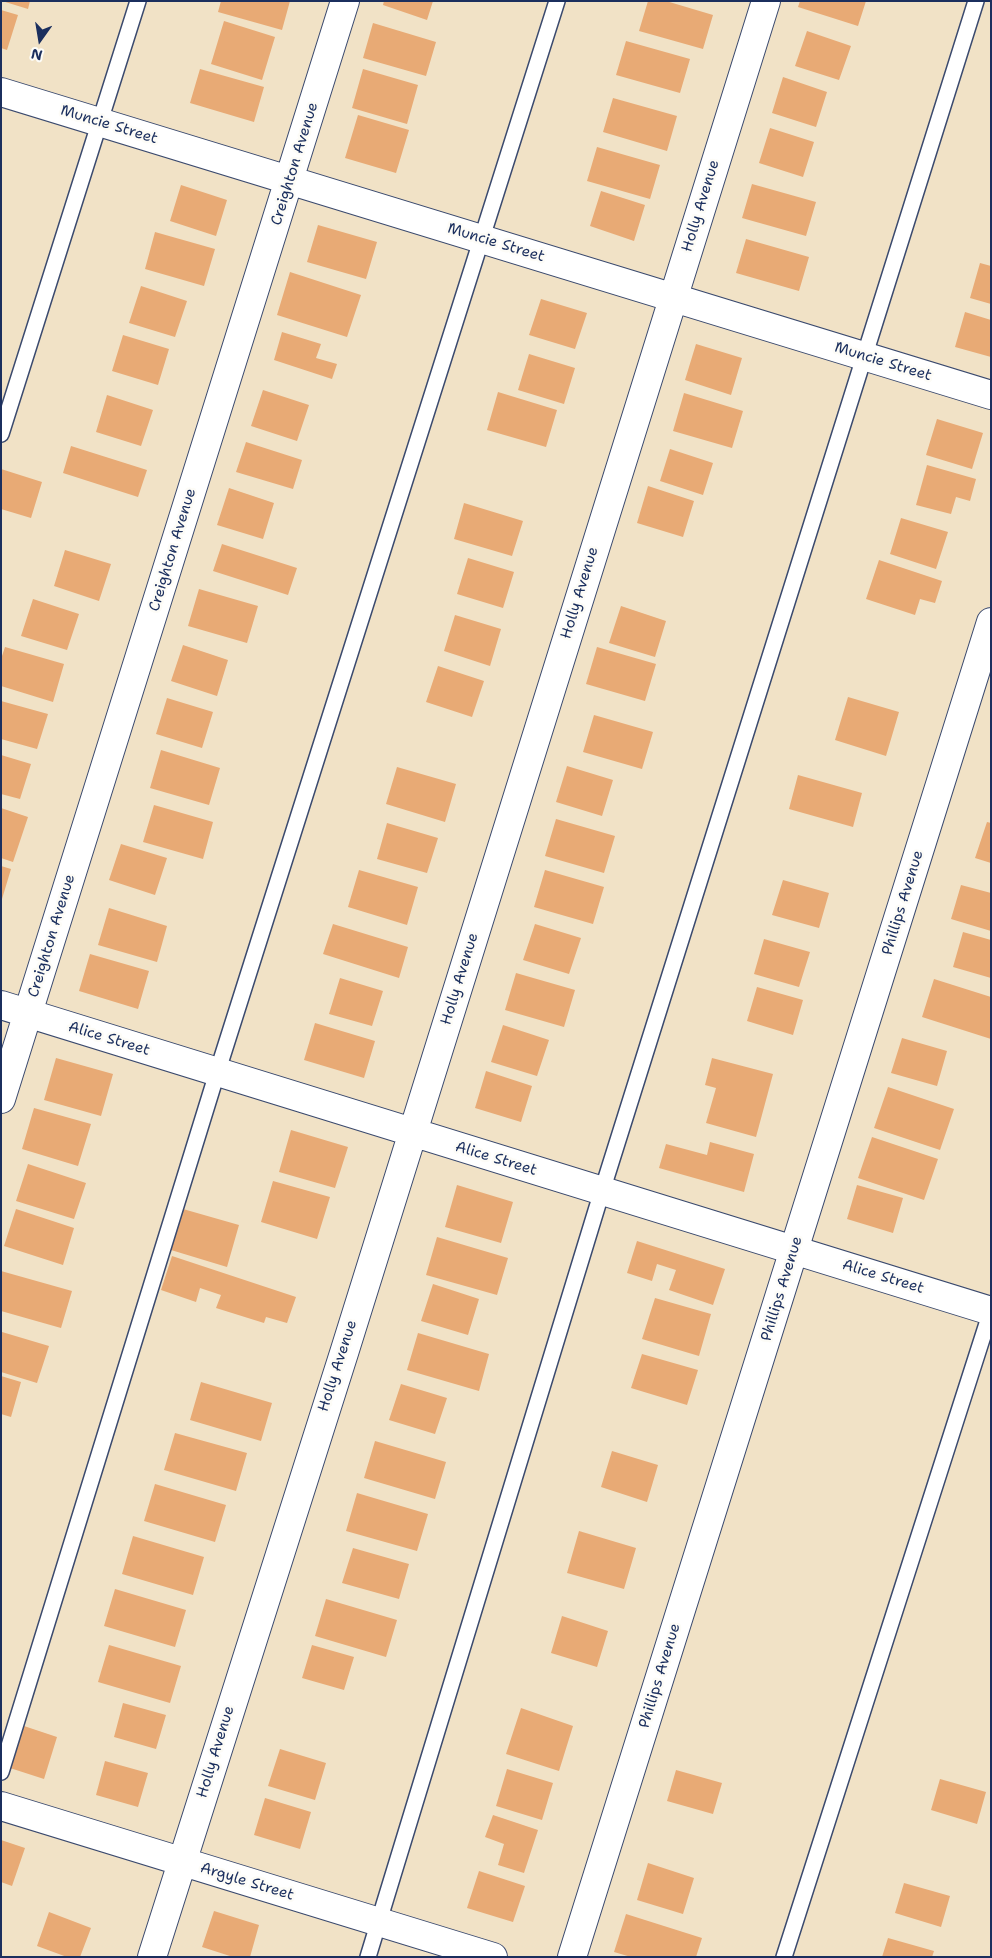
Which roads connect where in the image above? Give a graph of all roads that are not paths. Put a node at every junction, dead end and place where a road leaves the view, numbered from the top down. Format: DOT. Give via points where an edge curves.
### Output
graph roads {
  1 [pos="138,1"];
  2 [pos="345,1"];
  3 [pos="557,1"];
  4 [pos="766,1"];
  5 [pos="976,1"];
  6 [pos="1,92"];
  7 [pos="98,122"];
  8 [pos="290,180"];
  9 [pos="482,239"];
  10 [pos="672,298"];
  11 [pos="865,357"];
  12 [pos="991,395"];
  13 [pos="1,434"];
  14 [pos="991,622"];
  15 [pos="1,1005"];
  16 [pos="28,1013"];
  17 [pos="217,1073"];
  18 [pos="1,1099"];
  19 [pos="412,1134"];
  20 [pos="602,1191"];
  21 [pos="794,1249"];
  22 [pos="991,1311"];
  23 [pos="1,1772"];
  24 [pos="1,1806"];
  25 [pos="182,1862"];
  26 [pos="379,1922"];
  27 [pos="152,1957"];
  28 [pos="368,1957"];
  29 [pos="493,1957"];
  30 [pos="572,1957"];
  31 [pos="784,1957"];
  1 -- 7 [label="lane"];
  2 -- 8 [label="street, Creighton Avenue"];
  3 -- 9 [label="lane"];
  4 -- 10 [label="street, Holly Avenue"];
  5 -- 11 [label="lane"];
  6 -- 7 [label="street, Muncie Street"];
  7 -- 8 [label="street, Muncie Street"];
  7 -- 13 [label="lane"];
  8 -- 9 [label="street, Muncie Street"];
  8 -- 16 [label="street, Creighton Avenue"];
  9 -- 10 [label="street, Muncie Street"];
  9 -- 17 [label="lane"];
  10 -- 11 [label="street, Muncie Street"];
  10 -- 19 [label="street, Holly Avenue"];
  11 -- 12 [label="street, Muncie Street"];
  11 -- 20 [label="lane"];
  14 -- 21 [label="street, Phillips Avenue"];
  15 -- 16 [label="street, Alice Street"];
  16 -- 17 [label="street, Alice Street"];
  16 -- 18 [label="street, Creighton Avenue"];
  17 -- 19 [label="street, Alice Street"];
  17 -- 23 [label="lane"];
  19 -- 20 [label="street, Alice Street"];
  19 -- 25 [label="street, Holly Avenue"];
  20 -- 21 [label="street, Alice Street"];
  20 -- 26 [label="lane"];
  21 -- 22 [label="street, Alice Street"];
  21 -- 30 [label="street, Phillips Avenue"];
  22 -- 31 [label="lane"];
  24 -- 25 [label="street, Argyle Street"];
  25 -- 26 [label="street, Argyle Street"];
  25 -- 27 [label="street, Holly Avenue"];
  26 -- 28 [label="lane"];
  26 -- 29 [label="street, Argyle Street"];
}
